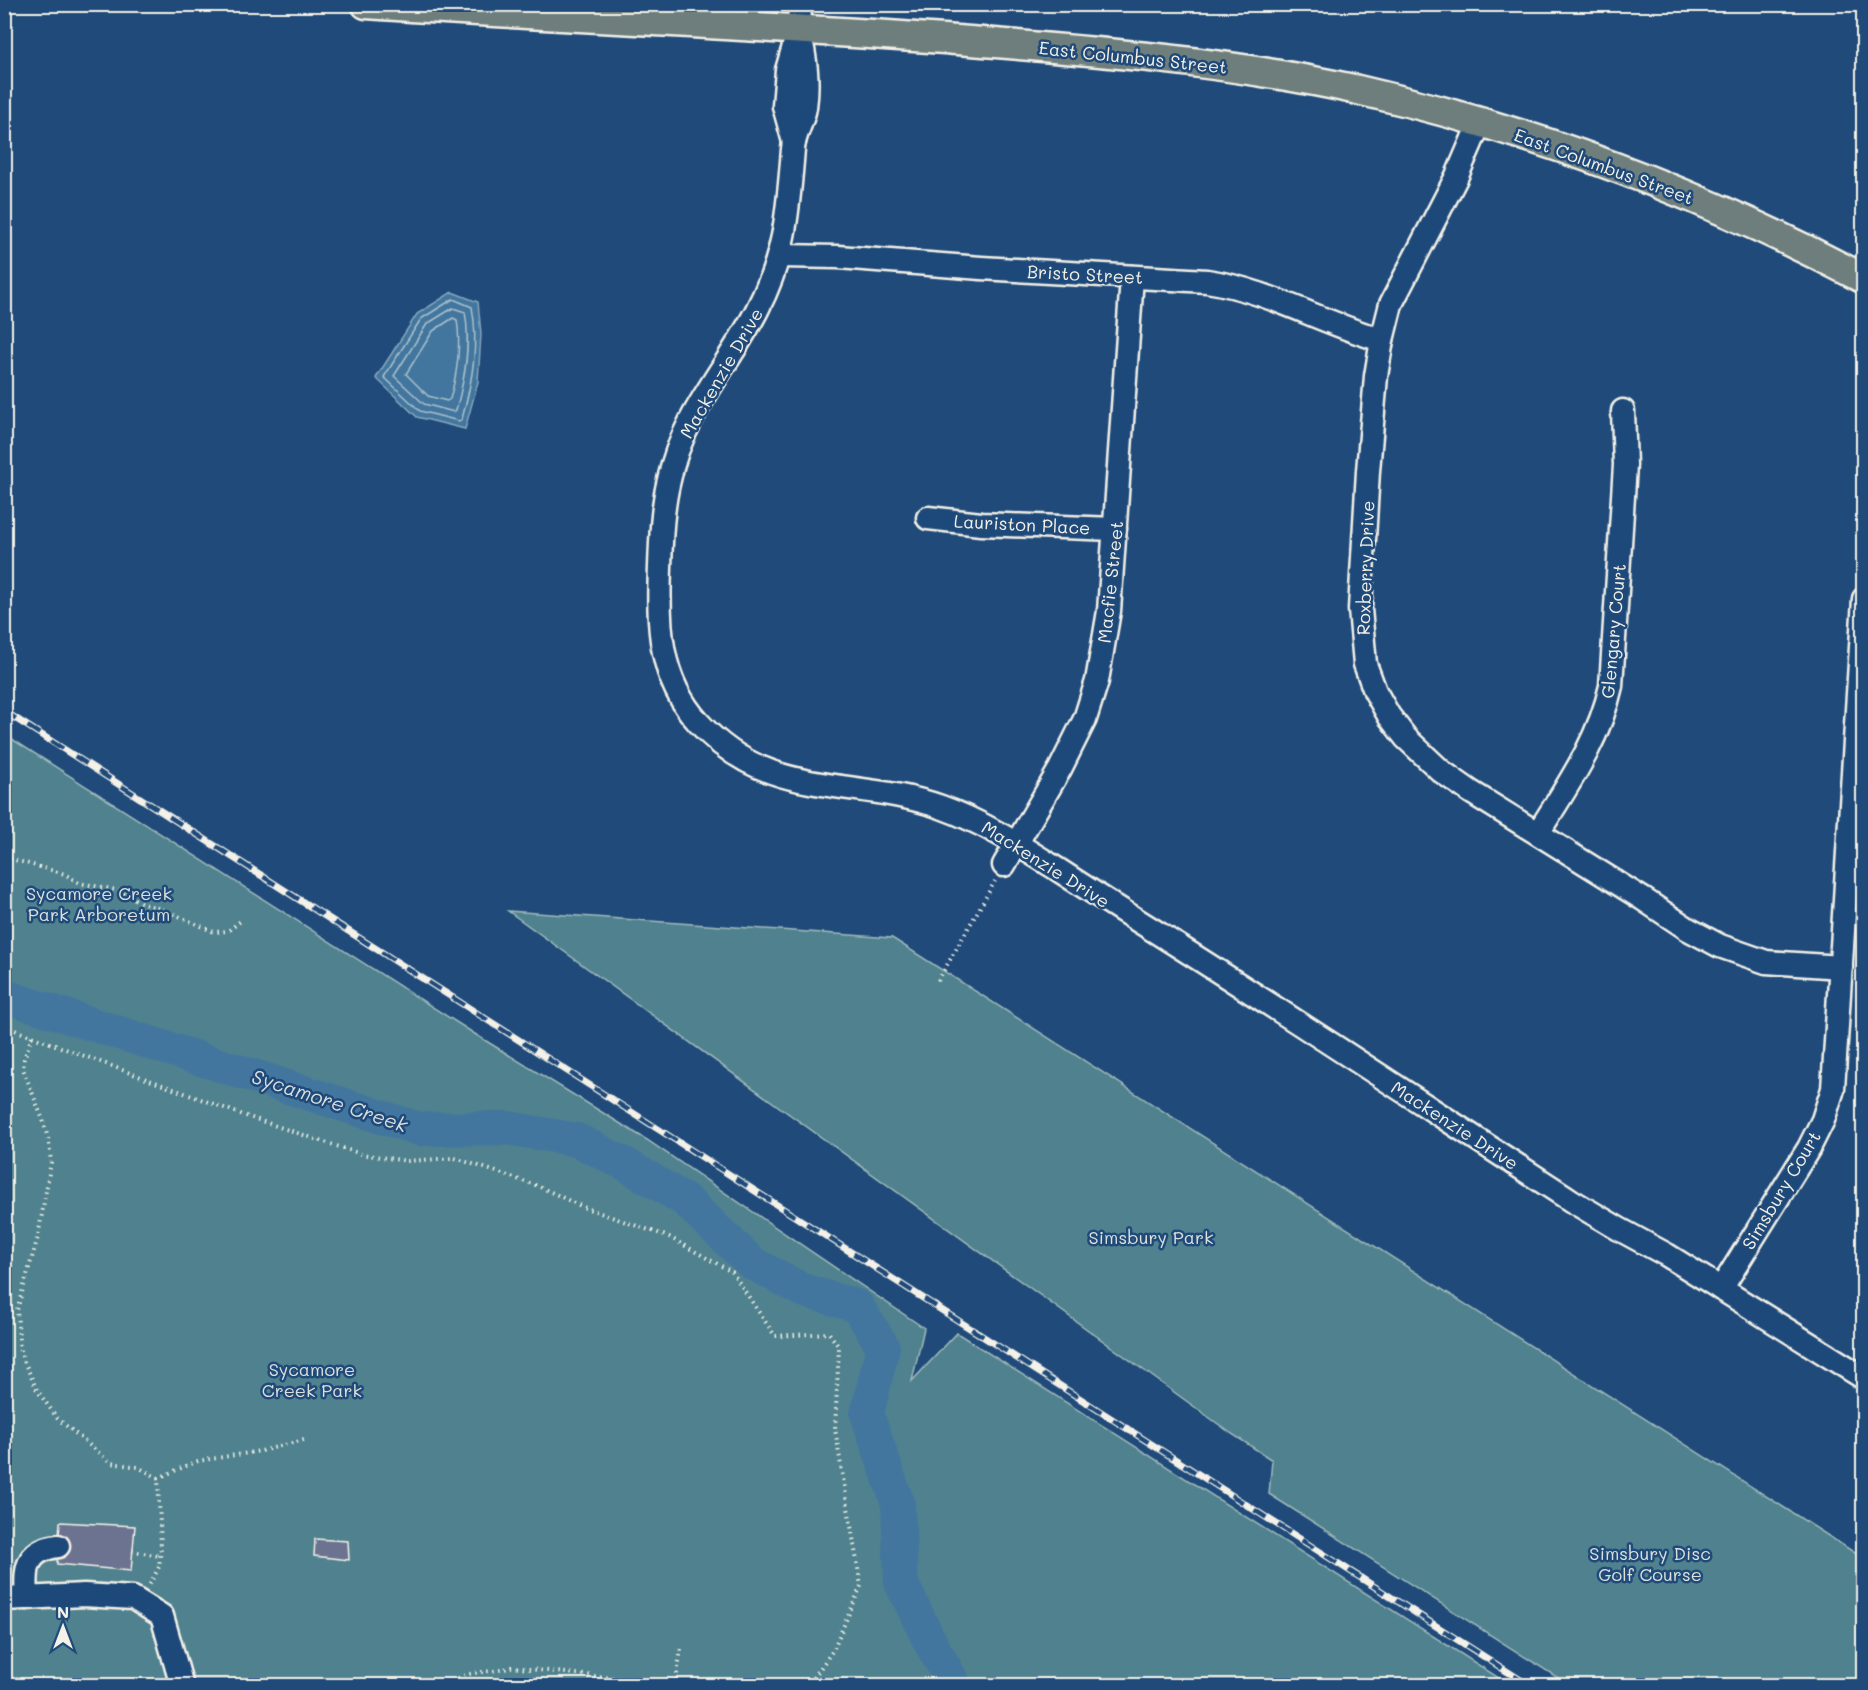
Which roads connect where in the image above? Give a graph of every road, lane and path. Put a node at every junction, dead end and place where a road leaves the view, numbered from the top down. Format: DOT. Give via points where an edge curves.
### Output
graph roads {
  1 [pos="366,4"];
  2 [pos="799,17"];
  3 [pos="1480,122"];
  4 [pos="779,256"];
  5 [pos="1132,277"];
  6 [pos="1863,279"];
  7 [pos="1382,340"];
  8 [pos="1623,411"];
  9 [pos="928,518"];
  10 [pos="1115,529"];
  11 [pos="1863,599"];
  12 [pos="4,764"];
  13 [pos="4,793"];
  14 [pos="1538,833"];
  15 [pos="1017,844"];
  16 [pos="4,857"];
  17 [pos="1004,865"];
  18 [pos="243,919"];
  19 [pos="1841,967"];
  20 [pos="938,981"];
  21 [pos="4,1026"];
  22 [pos="32,1036"];
  23 [pos="1721,1289"];
  24 [pos="1863,1378"];
  25 [pos="308,1439"];
  26 [pos="158,1478"];
  27 [pos="58,1546"];
  28 [pos="132,1551"];
  29 [pos="160,1556"];
  30 [pos="12,1599"];
  31 [pos="140,1602"];
  32 [pos="681,1649"];
  33 [pos="182,1686"];
  34 [pos="449,1686"];
  35 [pos="653,1686"];
  36 [pos="675,1686"];
  37 [pos="808,1686"];
  1 -- 2 [label="main road, East Columbus Street"];
  2 -- 3 [label="main road, East Columbus Street" via="1271,74 1357,90"];
  2 -- 4 [label="street, Mackenzie Drive" via="807,71 805,109 794,142 790,200"];
  3 -- 6 [label="main road, East Columbus Street" via="1713,207"];
  3 -- 7 [label="street, Roxberry Drive" via="1456,178 1391,304"];
  4 -- 5 [label="street, Bristo Street"];
  4 -- 15 [label="street, Mackenzie Drive" via="754,317 686,428 668,480 658,618 667,666 698,723 728,751 752,766 821,785 892,793 939,806 973,819"];
  5 -- 7 [label="street, Bristo Street" via="1232,285"];
  5 -- 10 [label="street, Macfie Street"];
  7 -- 14 [label="street, Roxberry Drive" via="1376,376 1360,609 1365,664 1389,716 1426,759"];
  8 -- 14 [label="street, Glengary Court" via="1625,465 1611,686 1595,738"];
  9 -- 10 [label="street, Lauriston Place"];
  10 -- 15 [label="street, Macfie Street" via="1107,629 1094,691 1060,769"];
  11 -- 19 [label="street, Simsbury Court"];
  12 -- 13 [label="path" via="9,771"];
  14 -- 19 [label="street, Roxberry Drive" via="1720,946 1766,962"];
  15 -- 17 [label="street, Macfie Street"];
  15 -- 23 [label="street, Mackenzie Drive" via="1262,998 1572,1201"];
  16 -- 18 [label="path" via="65,874 79,883 117,890 214,932 228,931"];
  17 -- 20 [label="path"];
  19 -- 23 [label="street, Simsbury Court" via="1836,1064 1823,1120"];
  21 -- 22 [label="path"];
  22 -- 26 [label="path" via="23,1069 43,1120 51,1162 38,1237 16,1310 20,1352 37,1390 57,1418 111,1463 138,1467"];
  22 -- 37 [label="path" via="246,1116 361,1154 407,1161 455,1158 538,1186 583,1207 669,1237 732,1272 775,1336 829,1333 839,1347 835,1429 861,1586 833,1650"];
  23 -- 24 [label="street, Mackenzie Drive"];
  25 -- 26 [label="path" via="198,1461"];
  26 -- 29 [label="path"];
  27 -- 30 [label="street" via="37,1552 29,1562 26,1580"];
  28 -- 29 [label="path"];
  29 -- 31 [label="path" via="159,1568"];
  30 -- 31 [label="street" via="84,1595 133,1598"];
  31 -- 33 [label="street" via="162,1616"];
  32 -- 36 [label="path"];
  34 -- 35 [label="path" via="454,1679 471,1673 511,1667 650,1682"];
}
